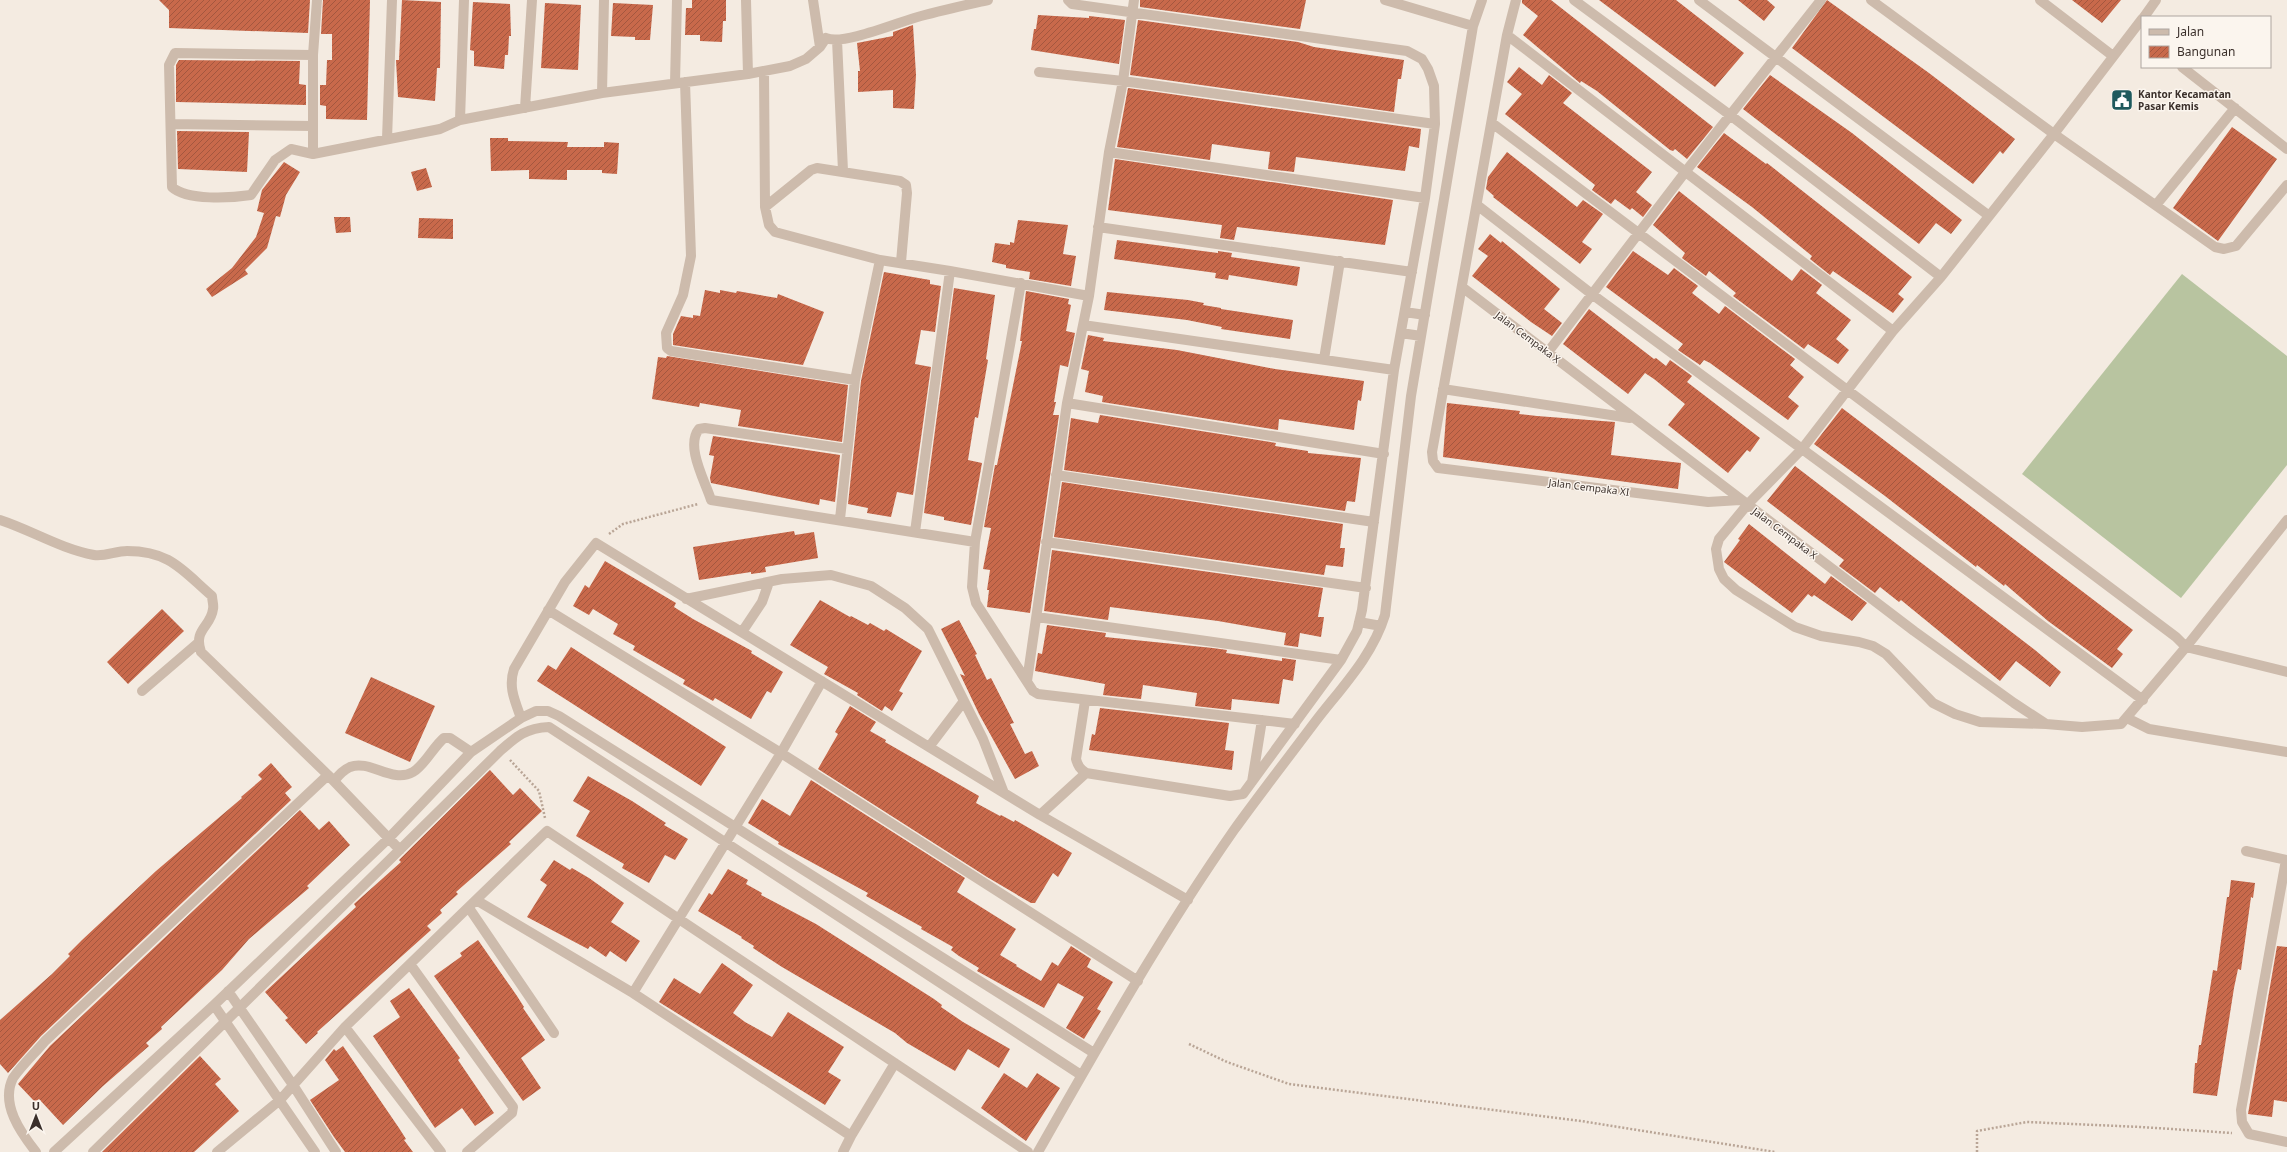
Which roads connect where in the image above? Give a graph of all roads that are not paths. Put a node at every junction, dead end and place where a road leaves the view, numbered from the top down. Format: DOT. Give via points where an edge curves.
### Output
graph roads {
  1 [pos="317,0"];
  2 [pos="392,0"];
  3 [pos="464,0"];
  4 [pos="532,0"];
  5 [pos="604,0"];
  6 [pos="677,0"];
  7 [pos="746,0"];
  8 [pos="814,0"];
  9 [pos="988,0"];
  10 [pos="1068,0"];
  11 [pos="1134,0"];
  12 [pos="1385,0"];
  13 [pos="1482,0"];
  14 [pos="1516,0"];
  15 [pos="1574,0"];
  16 [pos="1699,0"];
  17 [pos="1821,0"];
  18 [pos="1871,0"];
  19 [pos="2040,0"];
  20 [pos="2156,0"];
  21 [pos="1132,11"];
  22 [pos="2144,16"];
  23 [pos="1473,26"];
  24 [pos="2138,32"];
  25 [pos="1507,35"];
  26 [pos="837,40"];
  27 [pos="820,47"];
  28 [pos="313,55"];
  29 [pos="2113,56"];
  30 [pos="1776,58"];
  31 [pos="2183,68"];
  32 [pos="764,71"];
  33 [pos="1039,72"];
  34 [pos="748,74"];
  35 [pos="1123,81"];
  36 [pos="680,83"];
  37 [pos="602,93"];
  38 [pos="525,108"];
  39 [pos="2235,108"];
  40 [pos="1730,115"];
  41 [pos="460,120"];
  42 [pos="1492,123"];
  43 [pos="171,124"];
  44 [pos="1435,124"];
  45 [pos="313,126"];
  46 [pos="2054,134"];
  47 [pos="387,139"];
  48 [pos="2287,149"];
  49 [pos="1109,152"];
  50 [pos="313,154"];
  51 [pos="1686,171"];
  52 [pos="843,172"];
  53 [pos="2287,185"];
  54 [pos="1425,198"];
  55 [pos="1477,205"];
  56 [pos="2156,205"];
  57 [pos="765,207"];
  58 [pos="1988,216"];
  59 [pos="1098,227"];
  60 [pos="1639,233"];
  61 [pos="880,260"];
  62 [pos="1340,261"];
  63 [pos="901,262"];
  64 [pos="950,271"];
  65 [pos="1412,272"];
  66 [pos="1941,277"];
  67 [pos="1021,283"];
  68 [pos="1462,287"];
  69 [pos="1593,295"];
  70 [pos="1089,296"];
  71 [pos="1405,312"];
  72 [pos="1425,315"];
  73 [pos="1082,325"];
  74 [pos="1893,331"];
  75 [pos="1401,333"];
  76 [pos="1421,336"];
  77 [pos="1548,352"];
  78 [pos="1324,359"];
  79 [pos="1394,370"];
  80 [pos="855,380"];
  81 [pos="1443,389"];
  82 [pos="1847,391"];
  83 [pos="1067,403"];
  84 [pos="1632,418"];
  85 [pos="847,449"];
  86 [pos="1802,449"];
  87 [pos="1384,454"];
  88 [pos="1056,475"];
  89 [pos="1744,502"];
  90 [pos="840,519"];
  91 [pos="0,520"];
  92 [pos="2287,520"];
  93 [pos="1374,522"];
  94 [pos="915,532"];
  95 [pos="975,542"];
  96 [pos="1046,542"];
  97 [pos="769,582"];
  98 [pos="1366,588"];
  99 [pos="686,599"];
  100 [pos="548,610"];
  101 [pos="1037,617"];
  102 [pos="1360,622"];
  103 [pos="1381,626"];
  104 [pos="742,632"];
  105 [pos="198,643"];
  106 [pos="2186,647"];
  107 [pos="1341,660"];
  108 [pos="2287,672"];
  109 [pos="822,681"];
  110 [pos="1027,682"];
  111 [pos="142,692"];
  112 [pos="2143,700"];
  113 [pos="964,701"];
  114 [pos="1085,701"];
  115 [pos="521,718"];
  116 [pos="2127,718"];
  117 [pos="1262,720"];
  118 [pos="1295,724"];
  119 [pos="2046,724"];
  120 [pos="929,747"];
  121 [pos="1276,750"];
  122 [pos="471,752"];
  123 [pos="2287,752"];
  124 [pos="781,753"];
  125 [pos="1289,758"];
  126 [pos="1086,773"];
  127 [pos="331,778"];
  128 [pos="1251,784"];
  129 [pos="1004,793"];
  130 [pos="1040,815"];
  131 [pos="735,827"];
  132 [pos="388,839"];
  133 [pos="726,841"];
  134 [pos="400,850"];
  135 [pos="2246,851"];
  136 [pos="2287,860"];
  137 [pos="476,900"];
  138 [pos="1188,900"];
  139 [pos="469,908"];
  140 [pos="679,917"];
  141 [pos="410,964"];
  142 [pos="1138,981"];
  143 [pos="228,991"];
  144 [pos="633,993"];
  145 [pos="214,1005"];
  146 [pos="239,1008"];
  147 [pos="226,1021"];
  148 [pos="345,1027"];
  149 [pos="554,1033"];
  150 [pos="1094,1053"];
  151 [pos="896,1063"];
  152 [pos="1081,1075"];
  153 [pos="293,1085"];
  154 [pos="280,1100"];
  155 [pos="851,1136"];
  156 [pos="2287,1142"];
  157 [pos="36,1152"];
  158 [pos="54,1152"];
  159 [pos="93,1152"];
  160 [pos="217,1152"];
  161 [pos="315,1152"];
  162 [pos="336,1152"];
  163 [pos="441,1152"];
  164 [pos="467,1152"];
  165 [pos="844,1152"];
  166 [pos="1028,1152"];
  167 [pos="1038,1152"];
  1 -- 28 [label="street"];
  2 -- 47 [label="street"];
  3 -- 41 [label="street"];
  4 -- 38 [label="street"];
  5 -- 37 [label="street"];
  6 -- 36 [label="street"];
  7 -- 34 [label="street"];
  8 -- 27 [label="street"];
  9 -- 26 [label="street"];
  10 -- 21 [label="street" via="1072,4"];
  11 -- 21 [label="street"];
  12 -- 23 [label="street"];
  13 -- 23 [label="street"];
  14 -- 25 [label="street"];
  15 -- 40 [label="street"];
  16 -- 30 [label="street"];
  17 -- 30 [label="street"];
  18 -- 46 [label="street"];
  19 -- 29 [label="street"];
  20 -- 22 [label="street"];
  21 -- 35 [label="street"];
  21 -- 44 [label="street" via="1407,51 1422,59 1428,69 1434,86"];
  23 -- 72 [label="street"];
  24 -- 29 [label="street"];
  25 -- 42 [label="street"];
  25 -- 51 [label="street"];
  26 -- 27 [label="street" via="826,38"];
  26 -- 52 [label="street"];
  27 -- 32 [label="street" via="806,59 790,66"];
  28 -- 43 [label="street" via="175,52 169,65"];
  28 -- 45 [label="street"];
  29 -- 46 [label="street"];
  30 -- 40 [label="street"];
  30 -- 58 [label="street"];
  31 -- 39 [label="street"];
  32 -- 34 [label="street"];
  32 -- 57 [label="street"];
  33 -- 35 [label="street"];
  34 -- 36 [label="street"];
  35 -- 44 [label="street"];
  35 -- 49 [label="street"];
  36 -- 37 [label="street"];
  36 -- 80 [label="street" via="691,256 683,295 666,334 667,348 671,351"];
  37 -- 38 [label="street"];
  38 -- 41 [label="street"];
  39 -- 48 [label="street"];
  39 -- 56 [label="street"];
  40 -- 51 [label="street"];
  40 -- 66 [label="street"];
  41 -- 47 [label="street" via="440,129"];
  42 -- 55 [label="street"];
  42 -- 60 [label="street"];
  43 -- 45 [label="street"];
  43 -- 50 [label="street" via="172,187 178,192 221,198 250,195 275,160 291,149"];
  44 -- 54 [label="street"];
  45 -- 50 [label="street"];
  46 -- 56 [label="street"];
  46 -- 58 [label="street"];
  47 -- 50 [label="street"];
  49 -- 54 [label="street"];
  49 -- 59 [label="street"];
  51 -- 60 [label="street"];
  51 -- 74 [label="street"];
  52 -- 57 [label="street" via="817,168 811,170"];
  52 -- 63 [label="street" via="900,181 906,185"];
  53 -- 56 [label="street" via="2233,248 2214,247"];
  54 -- 65 [label="street"];
  55 -- 68 [label="street"];
  55 -- 69 [label="street"];
  57 -- 61 [label="street" via="769,226 775,232"];
  58 -- 66 [label="street"];
  59 -- 62 [label="street"];
  59 -- 70 [label="street"];
  60 -- 69 [label="street"];
  60 -- 82 [label="street"];
  61 -- 63 [label="street"];
  61 -- 80 [label="street"];
  62 -- 65 [label="street"];
  62 -- 78 [label="street"];
  63 -- 64 [label="street"];
  64 -- 67 [label="street"];
  64 -- 94 [label="street"];
  65 -- 71 [label="street"];
  66 -- 74 [label="street"];
  67 -- 70 [label="street"];
  67 -- 95 [label="street"];
  68 -- 77 [label="street, Jalan Cempaka X"];
  68 -- 81 [label="street"];
  69 -- 77 [label="street"];
  69 -- 86 [label="street"];
  70 -- 73 [label="street"];
  71 -- 72 [label="street"];
  71 -- 75 [label="street"];
  72 -- 76 [label="street"];
  73 -- 78 [label="street"];
  73 -- 83 [label="street"];
  74 -- 82 [label="street"];
  75 -- 76 [label="street"];
  75 -- 79 [label="street"];
  76 -- 103 [label="street" via="1398,496 1385,615"];
  77 -- 84 [label="street, Jalan Cempaka X"];
  78 -- 79 [label="street"];
  79 -- 87 [label="street"];
  80 -- 85 [label="street"];
  81 -- 84 [label="street"];
  81 -- 89 [label="street, Jalan Cempaka XI" via="1432,452 1433,461 1438,468 1708,502"];
  82 -- 86 [label="street"];
  82 -- 106 [label="street"];
  83 -- 87 [label="street"];
  83 -- 88 [label="street"];
  84 -- 89 [label="street, Jalan Cempaka X"];
  85 -- 90 [label="street"];
  85 -- 90 [label="street" via="705,428 699,429 693,439 693,449 712,500"];
  86 -- 89 [label="street"];
  86 -- 112 [label="street"];
  87 -- 93 [label="street"];
  88 -- 93 [label="street"];
  88 -- 96 [label="street"];
  89 -- 119 [label="street, Jalan Cempaka X" via="1914,631"];
  89 -- 119 [label="street" via="1719,539 1716,549 1719,569 1724,579 1736,590 1795,626 1821,636 1873,646 1886,654 1933,703 1955,714 1980,722"];
  90 -- 94 [label="street"];
  91 -- 105 [label="street" via="96,556 122,551 146,551 176,563 212,596 214,610 199,636"];
  92 -- 106 [label="street"];
  93 -- 98 [label="street"];
  94 -- 95 [label="street"];
  95 -- 110 [label="street" via="972,587 976,604"];
  96 -- 98 [label="street"];
  96 -- 101 [label="street"];
  97 -- 99 [label="street"];
  97 -- 104 [label="street" via="762,602"];
  97 -- 113 [label="street" via="831,575 872,586 905,608 928,629"];
  98 -- 102 [label="street"];
  99 -- 100 [label="street" via="596,543 565,582"];
  99 -- 104 [label="street"];
  100 -- 115 [label="street" via="511,677 511,692"];
  100 -- 124 [label="street"];
  101 -- 107 [label="street"];
  101 -- 110 [label="street"];
  102 -- 103 [label="street"];
  102 -- 107 [label="street"];
  103 -- 125 [label="street" via="1364,660"];
  104 -- 109 [label="street"];
  105 -- 111 [label="street"];
  105 -- 127 [label="street" via="201,652"];
  106 -- 108 [label="street"];
  106 -- 112 [label="street"];
  107 -- 118 [label="street"];
  109 -- 120 [label="street"];
  109 -- 124 [label="street"];
  110 -- 114 [label="street" via="1033,691 1040,695"];
  112 -- 116 [label="street"];
  113 -- 120 [label="street"];
  113 -- 129 [label="street" via="983,739"];
  114 -- 117 [label="street"];
  114 -- 126 [label="street" via="1076,759 1078,766"];
  115 -- 122 [label="street"];
  115 -- 131 [label="street" via="536,712 548,711 559,716"];
  116 -- 119 [label="street" via="2121,724 2102,727"];
  116 -- 123 [label="street" via="2149,729"];
  117 -- 118 [label="street"];
  117 -- 128 [label="street"];
  118 -- 121 [label="street"];
  120 -- 129 [label="street"];
  121 -- 125 [label="street"];
  121 -- 128 [label="street"];
  122 -- 127 [label="street" via="450,738 444,738 414,772 402,775 352,766"];
  122 -- 132 [label="street"];
  124 -- 131 [label="street"];
  124 -- 142 [label="street"];
  125 -- 138 [label="street" via="1220,851"];
  126 -- 128 [label="street" via="1230,796 1243,794"];
  126 -- 130 [label="street"];
  127 -- 132 [label="street"];
  127 -- 157 [label="street" via="51,1035 12,1079 8,1094 10,1113 16,1126"];
  129 -- 130 [label="street"];
  130 -- 138 [label="street"];
  131 -- 133 [label="street"];
  131 -- 150 [label="street"];
  132 -- 134 [label="street"];
  132 -- 143 [label="street"];
  133 -- 134 [label="street" via="549,727 533,728 514,739"];
  133 -- 140 [label="street"];
  133 -- 152 [label="street"];
  134 -- 146 [label="street"];
  135 -- 136 [label="street"];
  136 -- 156 [label="street" via="2241,1110 2242,1122 2248,1134"];
  137 -- 139 [label="street"];
  137 -- 140 [label="street" via="547,831"];
  137 -- 144 [label="street"];
  138 -- 142 [label="street"];
  139 -- 141 [label="street"];
  139 -- 149 [label="street"];
  140 -- 144 [label="street"];
  140 -- 151 [label="street"];
  141 -- 148 [label="street"];
  141 -- 164 [label="street" via="513,1107 512,1114"];
  142 -- 150 [label="street"];
  143 -- 145 [label="street"];
  143 -- 146 [label="street"];
  144 -- 155 [label="street"];
  145 -- 147 [label="street"];
  145 -- 158 [label="street"];
  146 -- 147 [label="street"];
  146 -- 153 [label="street"];
  147 -- 154 [label="street"];
  147 -- 159 [label="street"];
  148 -- 153 [label="street"];
  148 -- 163 [label="street"];
  150 -- 152 [label="street"];
  151 -- 155 [label="street"];
  151 -- 166 [label="street"];
  152 -- 167 [label="street"];
  153 -- 154 [label="street"];
  153 -- 162 [label="street"];
  154 -- 160 [label="street"];
  154 -- 161 [label="street"];
  155 -- 165 [label="street"];
}
